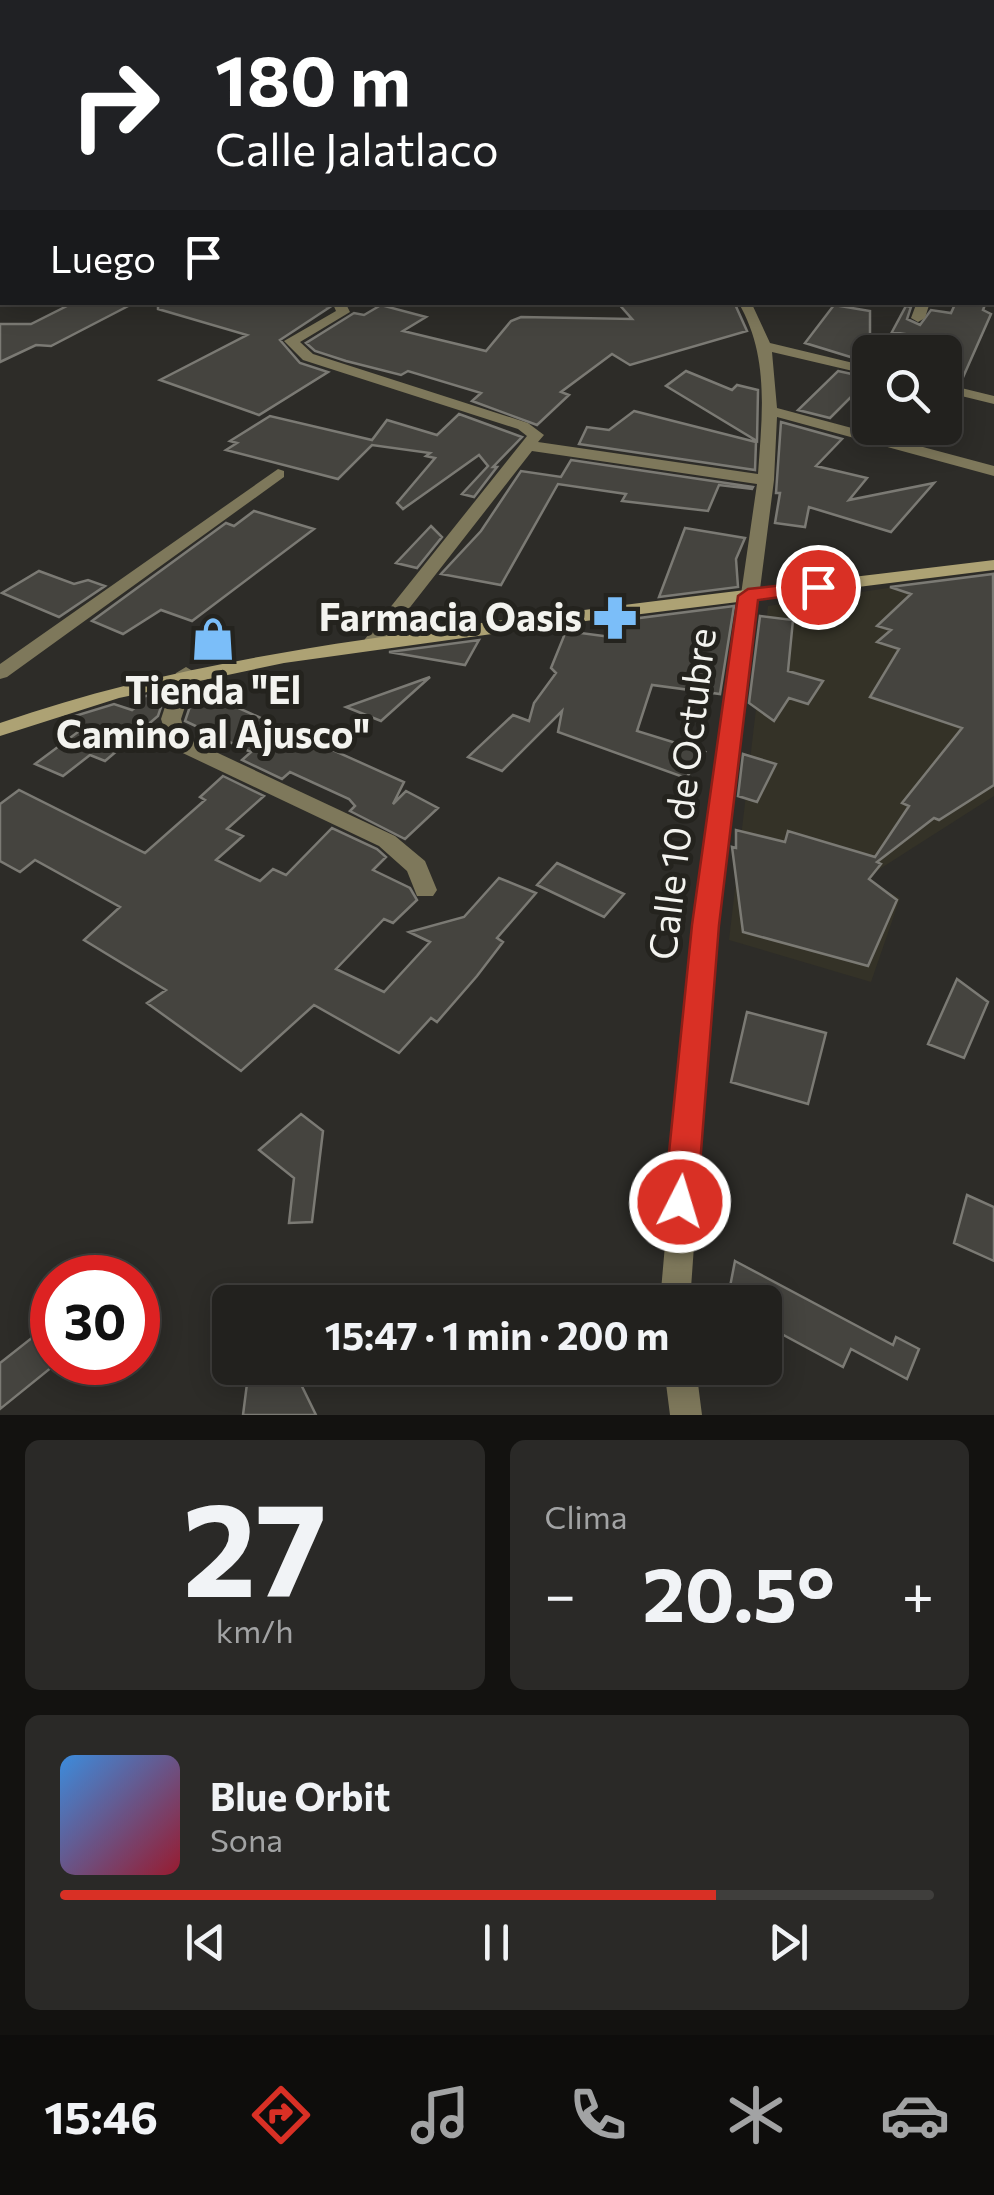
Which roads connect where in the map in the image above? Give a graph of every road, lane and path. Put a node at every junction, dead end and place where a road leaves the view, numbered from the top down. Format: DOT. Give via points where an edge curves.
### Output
graph roads {
  1 [pos="339,305"];
  2 [pos="746,305"];
  3 [pos="923,305"];
  4 [pos="918,318"];
  5 [pos="765,346"];
  6 [pos="852,366"];
  7 [pos="962,392"];
  8 [pos="994,400"];
  9 [pos="769,410"];
  10 [pos="531,446"];
  11 [pos="994,471"];
  12 [pos="278,474"];
  13 [pos="766,480"];
  14 [pos="994,565"];
  15 [pos="748,596"];
  16 [pos="372,644"];
  17 [pos="0,673"];
  18 [pos="186,673"];
  19 [pos="0,730"];
  20 [pos="425,890"];
  21 [pos="676,1285"];
  22 [pos="682,1385"];
  23 [pos="686,1415"];
  1 -- 10 [label="street" via="342,312 291,341 297,349 523,426 536,435"];
  2 -- 5 [label="street, Calle 10 de Octubre"];
  3 -- 4 [label="street"];
  5 -- 6 [label="street"];
  5 -- 9 [label="street, Calle 10 de Octubre"];
  7 -- 8 [label="street"];
  9 -- 11 [label="street"];
  9 -- 13 [label="street, Calle 10 de Octubre"];
  10 -- 13 [label="street"];
  10 -- 16 [label="street"];
  12 -- 17 [label="street"];
  13 -- 15 [label="street, Calle 10 de Octubre"];
  14 -- 15 [label="main road"];
  15 -- 16 [label="main road"];
  15 -- 21 [label="street, Calle 10 de Octubre" via="705,925"];
  16 -- 18 [label="main road"];
  18 -- 19 [label="main road"];
  18 -- 20 [label="street" via="171,719 177,742 387,841 417,867"];
  22 -- 23 [label="street"];
}
